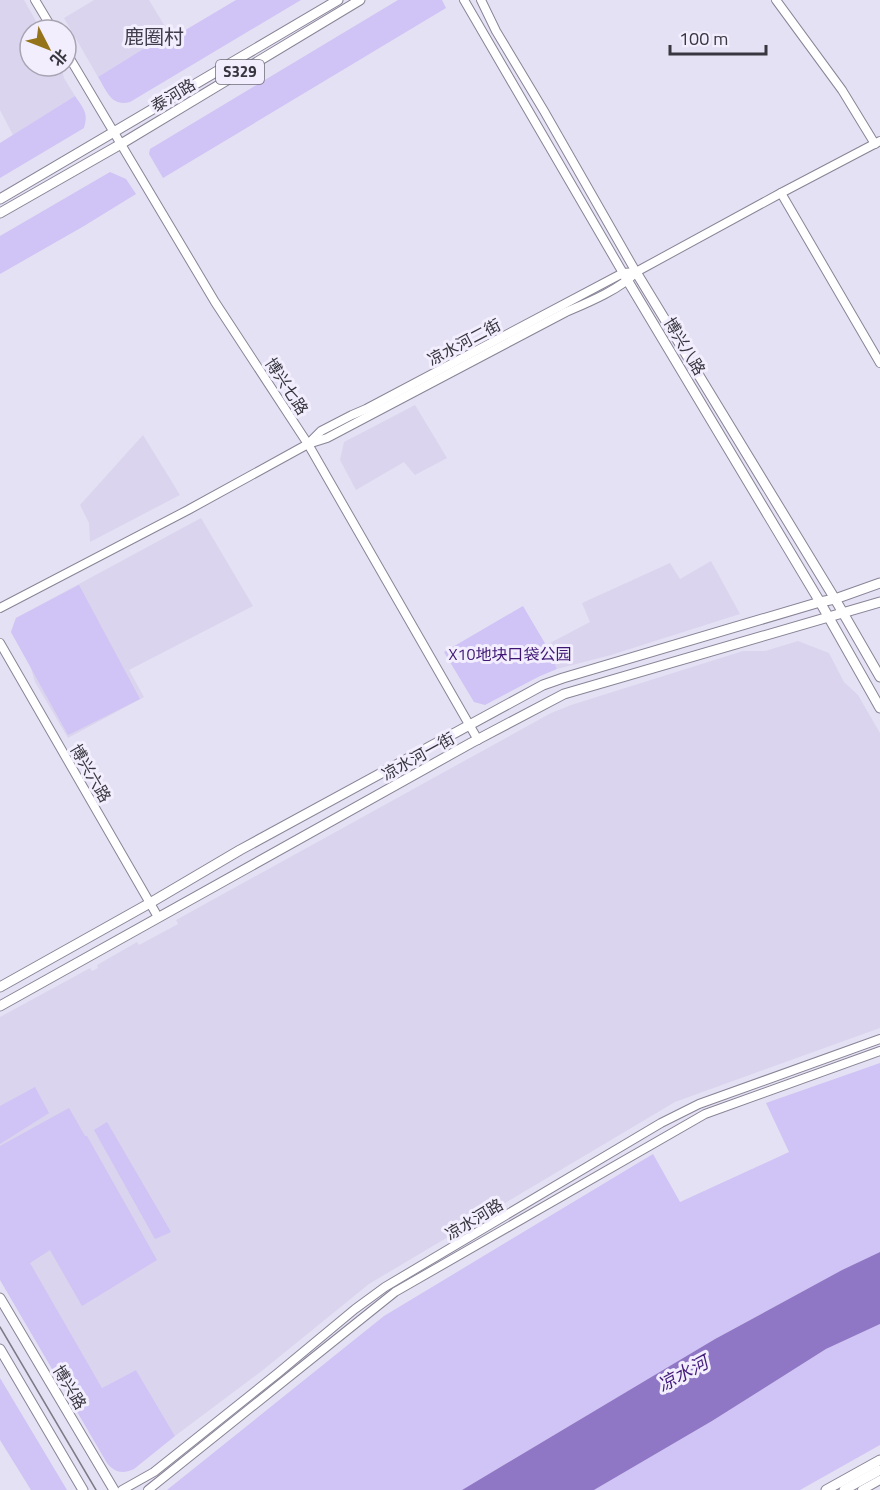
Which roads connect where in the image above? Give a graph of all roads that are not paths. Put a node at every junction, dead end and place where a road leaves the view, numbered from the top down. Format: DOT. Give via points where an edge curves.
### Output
graph roads {
  1 [pos="35,0"];
  2 [pos="338,0"];
  3 [pos="360,0"];
  4 [pos="464,0"];
  5 [pos="481,0"];
  6 [pos="776,0"];
  7 [pos="46,18"];
  8 [pos="78,72"];
  9 [pos="114,133"];
  10 [pos="877,142"];
  11 [pos="121,144"];
  12 [pos="781,193"];
  13 [pos="0,199"];
  14 [pos="0,213"];
  15 [pos="636,272"];
  16 [pos="626,277"];
  17 [pos="880,363"];
  18 [pos="308,444"];
  19 [pos="880,583"];
  20 [pos="835,599"];
  21 [pos="820,602"];
  22 [pos="880,602"];
  23 [pos="0,608"];
  24 [pos="843,613"];
  25 [pos="829,617"];
  26 [pos="0,643"];
  27 [pos="880,677"];
  28 [pos="880,708"];
  29 [pos="500,709"];
  30 [pos="469,725"];
  31 [pos="507,725"];
  32 [pos="477,740"];
  33 [pos="150,903"];
  34 [pos="158,917"];
  35 [pos="0,987"];
  36 [pos="0,1006"];
  37 [pos="880,1039"];
  38 [pos="880,1051"];
  39 [pos="0,1298"];
  40 [pos="0,1349"];
  41 [pos="880,1460"];
  42 [pos="880,1470"];
  43 [pos="139,1480"];
  44 [pos="880,1480"];
  45 [pos="84,1490"];
  46 [pos="114,1490"];
  47 [pos="122,1490"];
  48 [pos="146,1490"];
  49 [pos="826,1490"];
  50 [pos="844,1490"];
  51 [pos="862,1490"];
  1 -- 7 [label="street"];
  2 -- 9 [label="main road, 泰河路 / S329"];
  3 -- 11 [label="main road, 泰河路 / S329"];
  4 -- 16 [label="street, 博兴八路"];
  5 -- 15 [label="street, 博兴八路"];
  6 -- 10 [label="street"];
  8 -- 9 [label="street, 博兴七路"];
  9 -- 11 [label="street, 博兴七路"];
  9 -- 13 [label="main road, 泰河路 / S329"];
  10 -- 12 [label="street, 凉水河二街"];
  11 -- 14 [label="main road, 泰河路 / S329"];
  11 -- 18 [label="street, 博兴七路" via="215,302"];
  12 -- 15 [label="street, 凉水河二街"];
  12 -- 17 [label="street"];
  15 -- 16 [label="street, 凉水河二街"];
  15 -- 20 [label="main road, 博兴八路"];
  16 -- 18 [label="street, 凉水河二街" via="321,431"];
  16 -- 21 [label="main road, 博兴八路"];
  18 -- 23 [label="street, 凉水河二街"];
  18 -- 30 [label="street, 博兴七路"];
  19 -- 20 [label="main road, 凉水河一街"];
  20 -- 21 [label="main road, 凉水河一街"];
  20 -- 24 [label="main road, 博兴八路"];
  21 -- 25 [label="main road, 博兴八路"];
  21 -- 29 [label="main road, 凉水河一街" via="563,678"];
  22 -- 24 [label="main road, 凉水河一街"];
  24 -- 25 [label="main road, 凉水河一街"];
  24 -- 27 [label="main road, 博兴八路"];
  25 -- 28 [label="main road, 博兴八路"];
  25 -- 31 [label="main road, 凉水河一街" via="564,694"];
  26 -- 33 [label="street, 博兴六路"];
  29 -- 30 [label="main road, 凉水河一街"];
  29 -- 31 [label="main road" via="498,719"];
  30 -- 32 [label="street, 博兴七路"];
  30 -- 33 [label="main road, 凉水河一街"];
  31 -- 32 [label="main road, 凉水河一街"];
  32 -- 34 [label="main road, 凉水河一街"];
  33 -- 34 [label="street, 博兴六路"];
  33 -- 35 [label="main road, 凉水河一街"];
  34 -- 36 [label="main road, 凉水河一街"];
  37 -- 43 [label="street, 凉水河路" via="699,1104 447,1250 355,1309 154,1472"];
  38 -- 48 [label="street, 凉水河路" via="705,1114 395,1292"];
  39 -- 46 [label="main road, 博兴路"];
  40 -- 45 [label="main road"];
  41 -- 49 [label="main road"];
  42 -- 50 [label="main road"];
  43 -- 47 [label="street, 凉水河路"];
  43 -- 48 [label="street"];
  44 -- 51 [label="street"];
}
